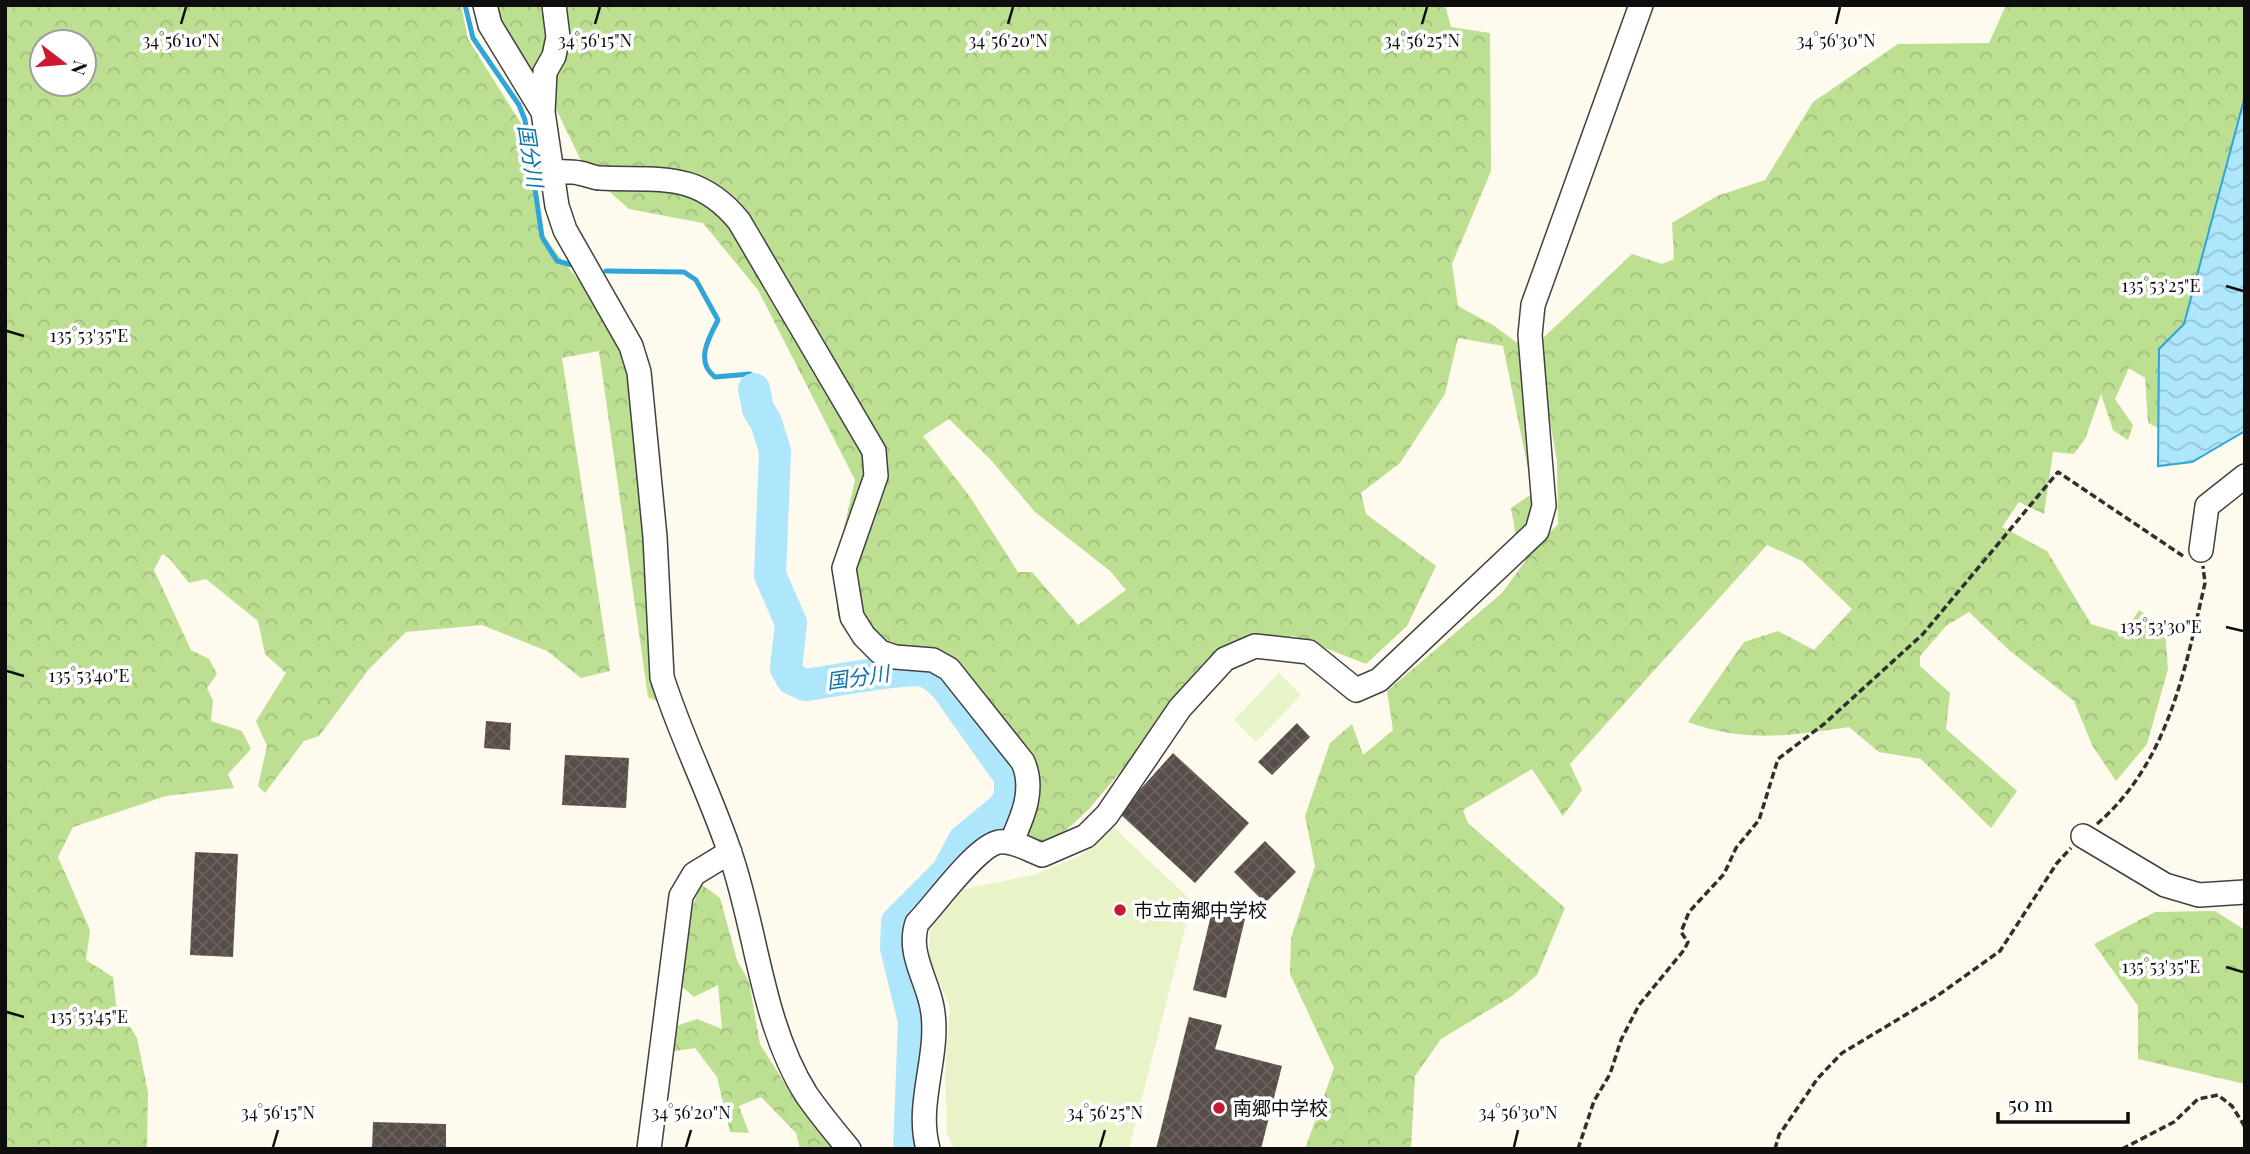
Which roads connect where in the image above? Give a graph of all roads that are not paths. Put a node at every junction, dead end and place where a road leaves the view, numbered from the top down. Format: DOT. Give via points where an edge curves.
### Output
graph roads {
  1 [pos="485,5"];
  2 [pos="554,5"];
  3 [pos="1641,5"];
  4 [pos="543,112"];
  5 [pos="552,172"];
  6 [pos="2245,476"];
  7 [pos="2201,550"];
  8 [pos="2083,835"];
  9 [pos="1011,843"];
  10 [pos="730,852"];
  11 [pos="2245,892"];
  12 [pos="649,1149"];
  13 [pos="849,1149"];
  14 [pos="928,1149"];
  1 -- 4 [label="street" via="490,24"];
  2 -- 4 [label="street" via="558,37 545,72"];
  3 -- 9 [label="street" via="1533,305 1530,335 1544,506 1537,531 1379,680 1356,691 1309,652 1255,646 1225,659 1180,708 1107,815 1086,836 1042,855"];
  4 -- 5 [label="street"];
  5 -- 9 [label="street" via="685,182 710,192 739,221 878,464 844,568 852,617 880,652 933,660 949,669 1023,762 1030,778 1028,796"];
  5 -- 10 [label="street" via="556,206 565,230 631,346 639,372 655,537 662,677"];
  6 -- 7 [label="street" via="2207,506"];
  8 -- 11 [label="street" via="2165,885 2199,895"];
  9 -- 14 [label="street" via="997,842 976,856 917,923 913,934 933,1018 925,1117"];
  10 -- 12 [label="street" via="694,874 681,897"];
  10 -- 13 [label="street" via="747,902 769,1002 789,1058 806,1093"];
}
